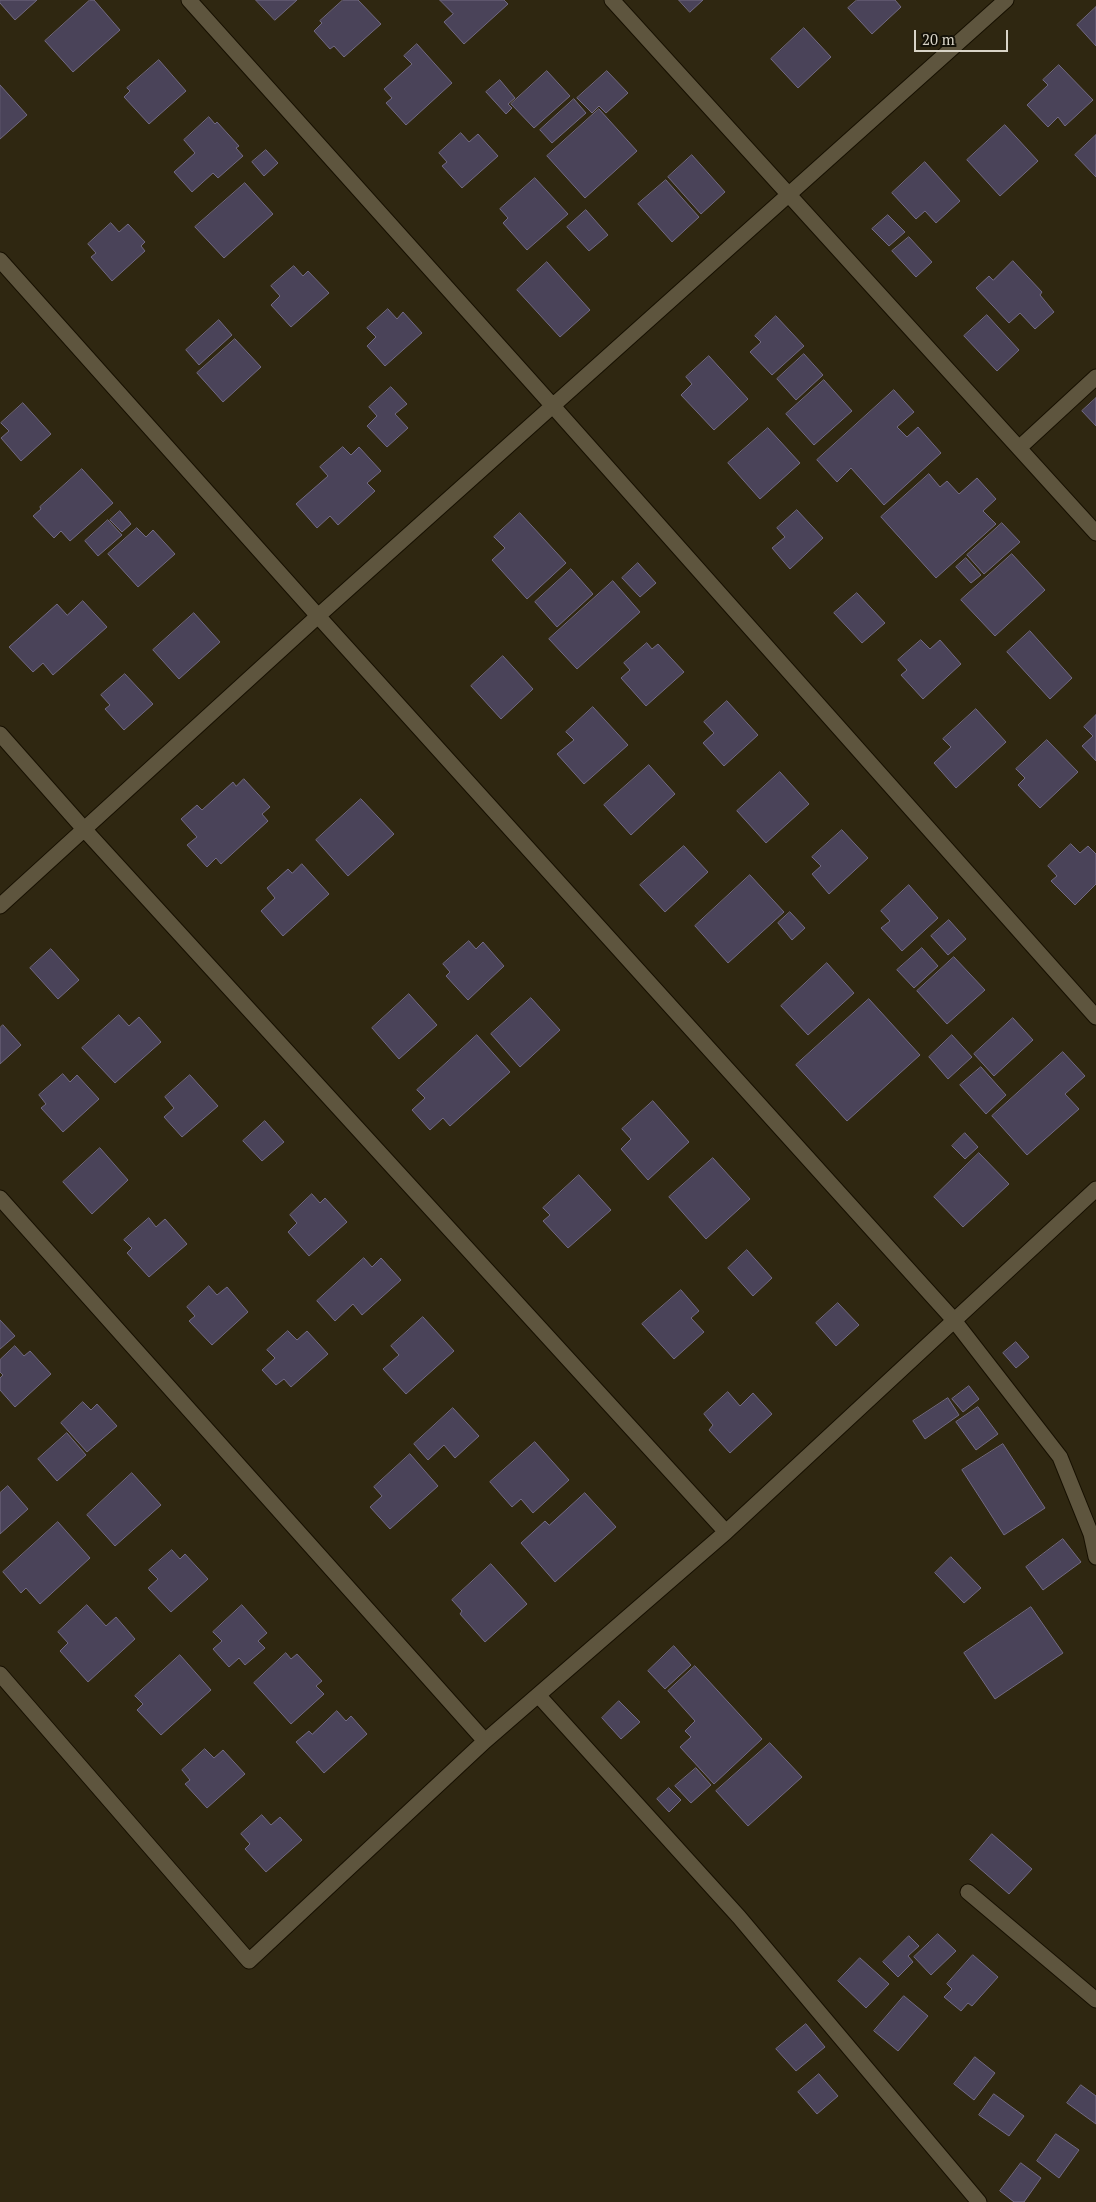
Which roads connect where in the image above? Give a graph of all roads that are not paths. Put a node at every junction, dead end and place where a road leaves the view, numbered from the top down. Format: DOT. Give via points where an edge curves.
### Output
graph roads {
  1 [pos="189,0"];
  2 [pos="612,0"];
  3 [pos="1006,0"];
  4 [pos="788,195"];
  5 [pos="0,260"];
  6 [pos="1096,377"];
  7 [pos="552,405"];
  8 [pos="1019,448"];
  9 [pos="1096,533"];
  10 [pos="318,616"];
  11 [pos="0,734"];
  12 [pos="84,828"];
  13 [pos="0,906"];
  14 [pos="1096,1017"];
  15 [pos="1096,1189"];
  16 [pos="0,1198"];
  17 [pos="953,1319"];
  18 [pos="726,1532"];
  19 [pos="1096,1557"];
  20 [pos="0,1674"];
  21 [pos="538,1695"];
  22 [pos="485,1741"];
  23 [pos="968,1892"];
  24 [pos="1096,2000"];
  25 [pos="980,2202"];
  1 -- 7 [label="street"];
  2 -- 4 [label="street"];
  3 -- 4 [label="street"];
  4 -- 7 [label="street"];
  4 -- 8 [label="street"];
  5 -- 10 [label="street"];
  6 -- 8 [label="street"];
  7 -- 10 [label="street"];
  7 -- 14 [label="street"];
  8 -- 9 [label="street"];
  10 -- 12 [label="street"];
  10 -- 17 [label="street"];
  11 -- 12 [label="street"];
  12 -- 13 [label="street"];
  12 -- 18 [label="street"];
  15 -- 17 [label="street"];
  16 -- 22 [label="street"];
  17 -- 18 [label="street"];
  17 -- 19 [label="street" via="1060,1457 1091,1534"];
  18 -- 21 [label="street"];
  20 -- 22 [label="street" via="249,1961"];
  21 -- 22 [label="street"];
  21 -- 25 [label="street" via="739,1917"];
  23 -- 24 [label="street"];
}
